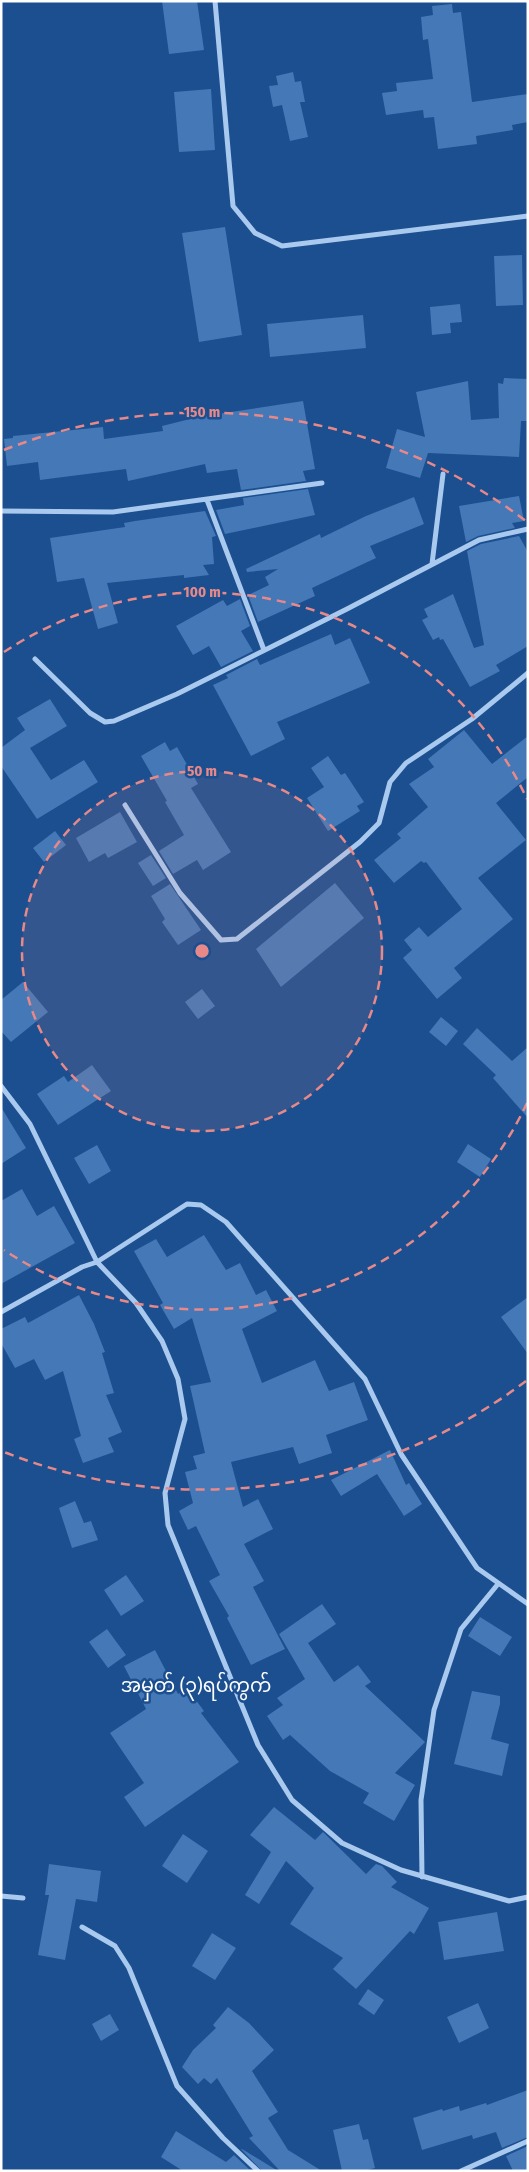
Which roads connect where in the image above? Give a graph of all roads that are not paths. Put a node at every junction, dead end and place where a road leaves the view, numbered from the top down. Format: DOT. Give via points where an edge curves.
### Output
graph roads {
  1 [pos="215,1"];
  2 [pos="528,216"];
  3 [pos="443,474"];
  4 [pos="322,484"];
  5 [pos="207,500"];
  6 [pos="1,511"];
  7 [pos="528,529"];
  8 [pos="432,564"];
  9 [pos="264,650"];
  10 [pos="35,659"];
  11 [pos="528,673"];
  12 [pos="125,805"];
  13 [pos="1,1086"];
  14 [pos="97,1262"];
  15 [pos="1,1312"];
  16 [pos="498,1584"];
  17 [pos="528,1604"];
  18 [pos="422,1877"];
  19 [pos="1,1896"];
  20 [pos="528,1897"];
  21 [pos="23,1898"];
  22 [pos="82,1927"];
  23 [pos="528,2141"];
  24 [pos="258,2171"];
  25 [pos="461,2171"];
  1 -- 2 [label="street" via="233,206 255,233 282,246"];
  3 -- 8 [label="street"];
  4 -- 5 [label="street"];
  5 -- 6 [label="street" via="113,512"];
  5 -- 9 [label="street"];
  7 -- 8 [label="street" via="479,540"];
  8 -- 9 [label="street"];
  9 -- 10 [label="street" via="168,698 105,722 90,713"];
  11 -- 12 [label="street" via="472,719 406,764 390,782 379,822 360,842 237,939 221,940 180,893"];
  13 -- 14 [label="street" via="30,1124"];
  14 -- 15 [label="street"];
  14 -- 16 [label="street" via="187,1204 201,1205 226,1222 365,1379 401,1454 477,1568"];
  14 -- 18 [label="street" via="136,1303 162,1341 178,1380 184,1419 165,1493 168,1526 258,1746 292,1800 342,1843"];
  16 -- 17 [label="street"];
  16 -- 18 [label="street" via="461,1629 434,1710 421,1800"];
  18 -- 20 [label="street" via="509,1901"];
  19 -- 21 [label="street"];
  22 -- 24 [label="street" via="115,1946 129,1968 177,2086 223,2138"];
  23 -- 25 [label="street"];
}
